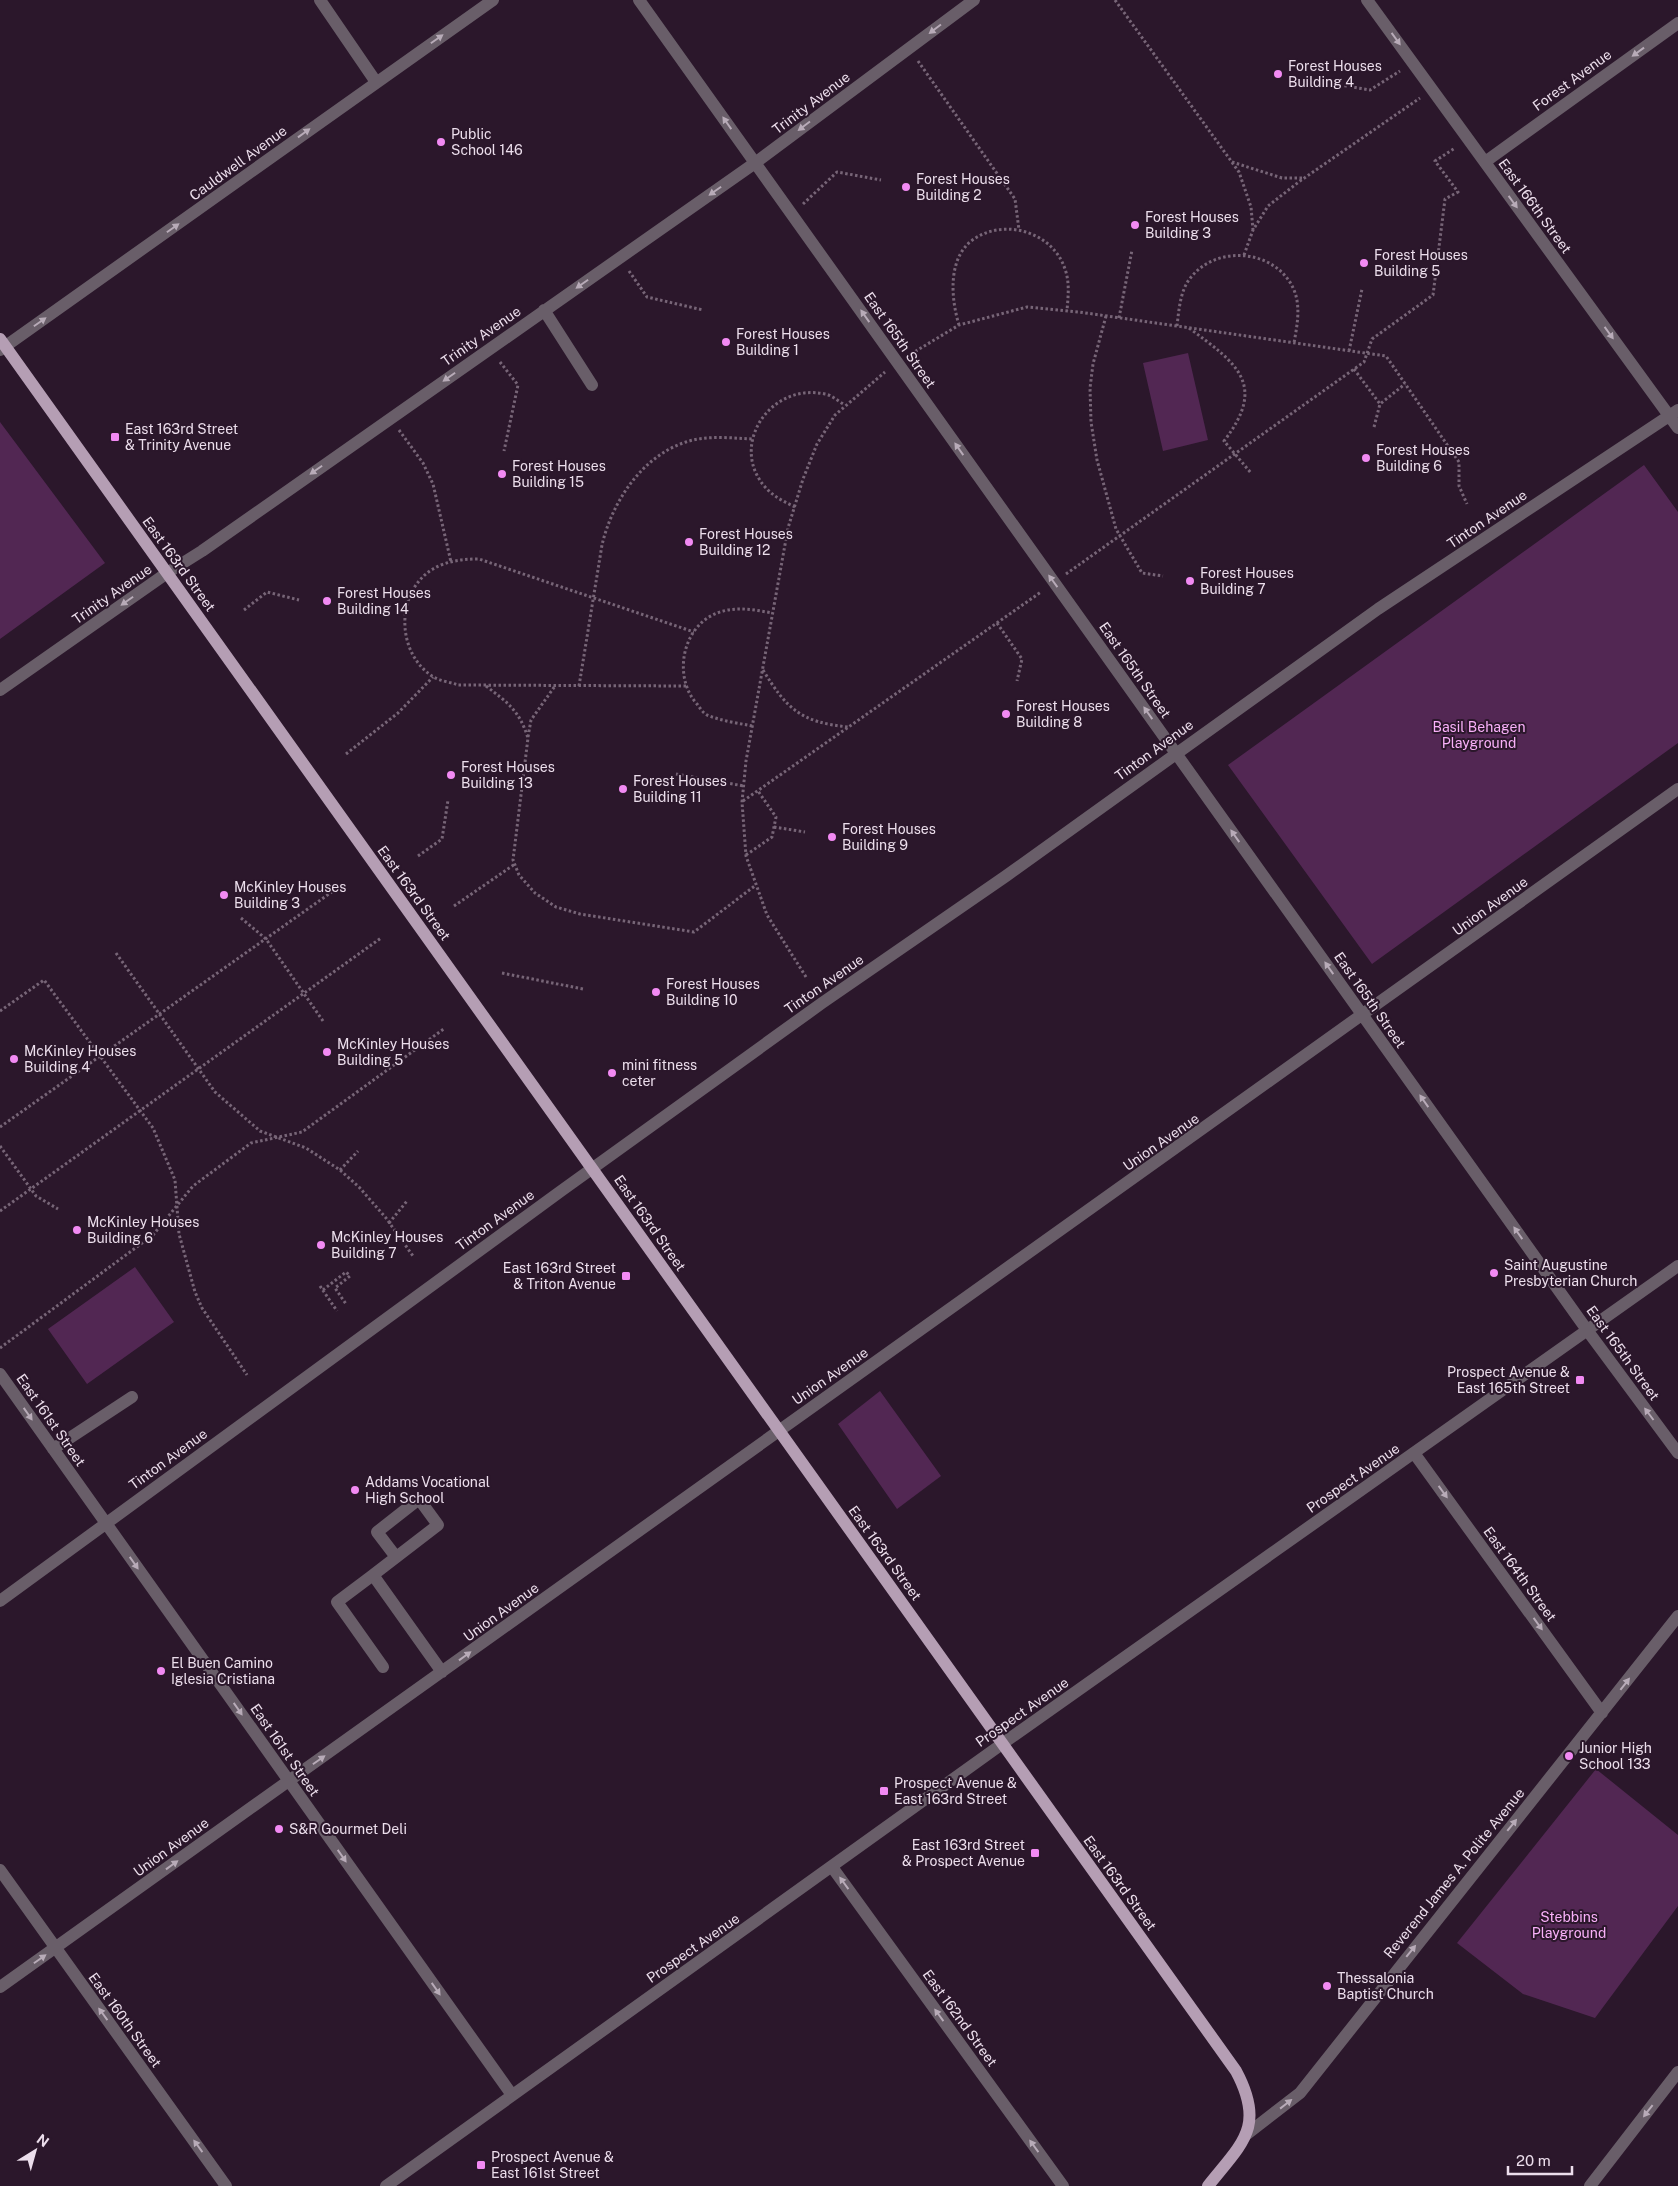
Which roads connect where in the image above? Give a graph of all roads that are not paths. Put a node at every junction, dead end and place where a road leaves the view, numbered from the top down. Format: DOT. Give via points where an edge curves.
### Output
graph roads {
  1 [pos="320,0"];
  2 [pos="493,0"];
  3 [pos="639,0"];
  4 [pos="974,0"];
  5 [pos="1367,0"];
  6 [pos="1678,24"];
  7 [pos="376,82"];
  8 [pos="1484,162"];
  9 [pos="755,163"];
  10 [pos="544,310"];
  11 [pos="2,345"];
  12 [pos="592,385"];
  13 [pos="1674,413"];
  14 [pos="1678,428"];
  15 [pos="167,573"];
  16 [pos="0,690"];
  17 [pos="1176,753"];
  18 [pos="1678,789"];
  19 [pos="1363,1016"];
  20 [pos="592,1168"];
  21 [pos="1678,1266"];
  22 [pos="1587,1330"];
  23 [pos="0,1374"];
  24 [pos="132,1396"];
  25 [pos="779,1431"];
  26 [pos="53,1449"];
  27 [pos="1414,1453"];
  28 [pos="1678,1453"];
  29 [pos="106,1523"];
  30 [pos="396,1557"];
  31 [pos="373,1575"];
  32 [pos="0,1601"];
  33 [pos="1678,1616"];
  34 [pos="383,1667"];
  35 [pos="442,1672"];
  36 [pos="1602,1713"];
  37 [pos="1002,1744"];
  38 [pos="289,1781"];
  39 [pos="832,1868"];
  40 [pos="0,1870"];
  41 [pos="55,1948"];
  42 [pos="0,1987"];
  43 [pos="1678,2072"];
  44 [pos="512,2095"];
  45 [pos="1247,2134"];
  46 [pos="226,2186"];
  47 [pos="386,2186"];
  48 [pos="1063,2186"];
  49 [pos="1208,2186"];
  50 [pos="1590,2186"];
  1 -- 7 [label="street"];
  7 -- 2 [label="street, Cauldwell Avenue, one-way"];
  9 -- 3 [label="street, East 165th Street, one-way"];
  4 -- 9 [label="street, Trinity Avenue, one-way"];
  5 -- 8 [label="street, East 166th Street, one-way"];
  6 -- 8 [label="street, Forest Avenue, one-way"];
  11 -- 7 [label="street, Cauldwell Avenue, one-way"];
  8 -- 13 [label="street, East 166th Street, one-way"];
  9 -- 10 [label="street, Trinity Avenue, one-way"];
  17 -- 9 [label="street, East 165th Street, one-way"];
  10 -- 12 [label="street"];
  10 -- 15 [label="street, Trinity Avenue, one-way"];
  11 -- 15 [label="main road, East 163rd Street"];
  13 -- 14 [label="street, East 166th Street"];
  13 -- 17 [label="street, Tinton Avenue" via="1378,609"];
  15 -- 16 [label="street, Trinity Avenue, one-way"];
  15 -- 20 [label="main road, East 163rd Street"];
  19 -- 17 [label="street, East 165th Street, one-way"];
  17 -- 20 [label="street, Tinton Avenue"];
  18 -- 19 [label="street, Union Avenue"];
  22 -- 19 [label="street, East 165th Street, one-way"];
  19 -- 25 [label="street, Union Avenue"];
  20 -- 25 [label="main road, East 163rd Street"];
  20 -- 29 [label="street, Tinton Avenue"];
  21 -- 22 [label="street, Prospect Avenue"];
  22 -- 27 [label="street, Prospect Avenue"];
  28 -- 22 [label="street, East 165th Street, one-way"];
  23 -- 26 [label="street, East 161st Street, one-way"];
  24 -- 26 [label="street"];
  35 -- 25 [label="street, Union Avenue, one-way"];
  25 -- 37 [label="main road, East 163rd Street"];
  26 -- 29 [label="street, East 161st Street"];
  27 -- 36 [label="street, East 164th Street, one-way"];
  27 -- 37 [label="street, Prospect Avenue"];
  29 -- 32 [label="street, Tinton Avenue"];
  29 -- 38 [label="street, East 161st Street, one-way"];
  30 -- 30 [label="street" via="438,1525 420,1499 377,1532"];
  30 -- 31 [label="street"];
  31 -- 34 [label="street" via="337,1602"];
  31 -- 35 [label="street"];
  36 -- 33 [label="street, Reverend James A. Polite Avenue, one-way"];
  38 -- 35 [label="street, Union Avenue, one-way"];
  45 -- 36 [label="street, Reverend James A. Polite Avenue, one-way" via="1300,2093"];
  37 -- 39 [label="street, Prospect Avenue"];
  37 -- 45 [label="main road, East 163rd Street" via="1236,2071 1250,2105"];
  41 -- 38 [label="street, Union Avenue, one-way"];
  38 -- 44 [label="street, East 161st Street, one-way"];
  39 -- 44 [label="street, Prospect Avenue"];
  48 -- 39 [label="street, East 162nd Street, one-way"];
  40 -- 41 [label="street, East 160th Street"];
  42 -- 41 [label="street, Union Avenue, one-way"];
  46 -- 41 [label="street, East 160th Street, one-way"];
  43 -- 50 [label="street, one-way"];
  44 -- 47 [label="street, Prospect Avenue"];
  45 -- 49 [label="main road, Reverend James A. Polite Avenue"];
}
